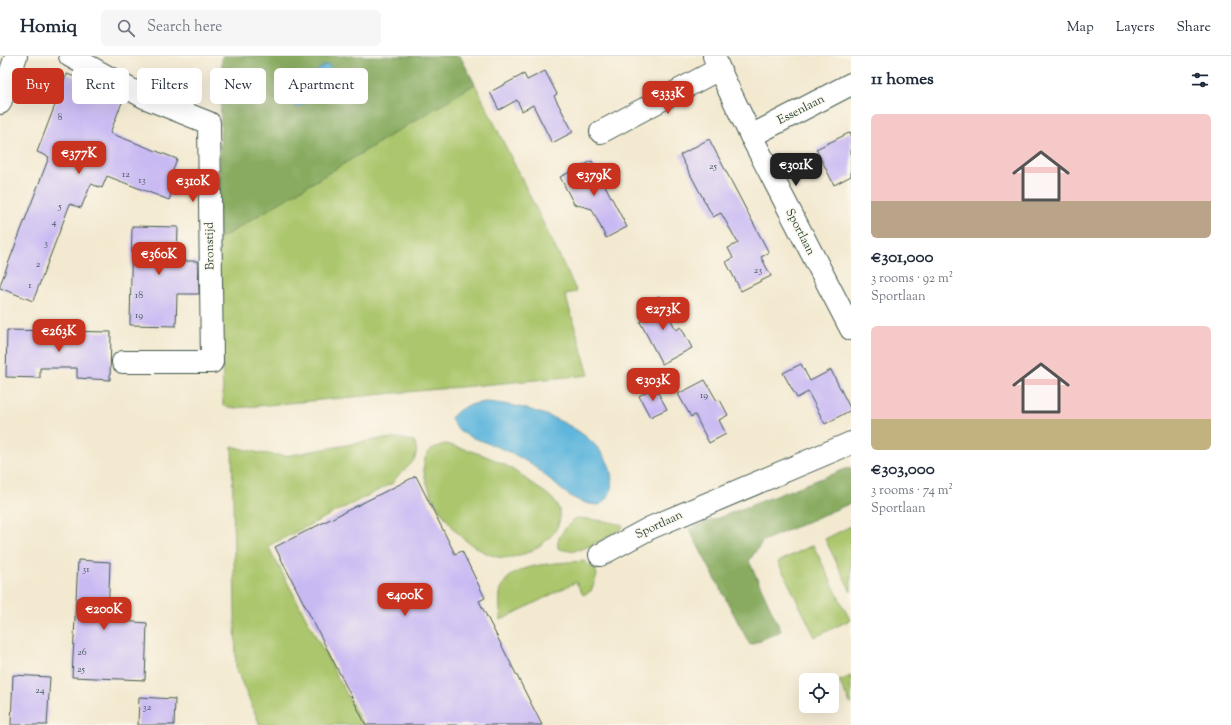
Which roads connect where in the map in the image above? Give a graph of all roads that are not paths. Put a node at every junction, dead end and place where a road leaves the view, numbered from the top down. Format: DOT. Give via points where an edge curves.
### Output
graph roads {
  1 [pos="16,56"];
  2 [pos="70,56"];
  3 [pos="716,63"];
  4 [pos="851,84"];
  5 [pos="0,103"];
  6 [pos="601,132"];
  7 [pos="751,136"];
  8 [pos="851,330"];
  9 [pos="124,362"];
  10 [pos="851,443"];
  11 [pos="600,555"];
  1 -- 5 [label="street"];
  2 -- 9 [label="street, Bronstijd" via="144,97 209,123 212,362"];
  3 -- 6 [label="street, Sportlaan"];
  3 -- 7 [label="street, Sportlaan"];
  4 -- 7 [label="street, Essenlaan"];
  7 -- 8 [label="street, Sportlaan"];
  10 -- 11 [label="street, Sportlaan" via="650,528"];
}
